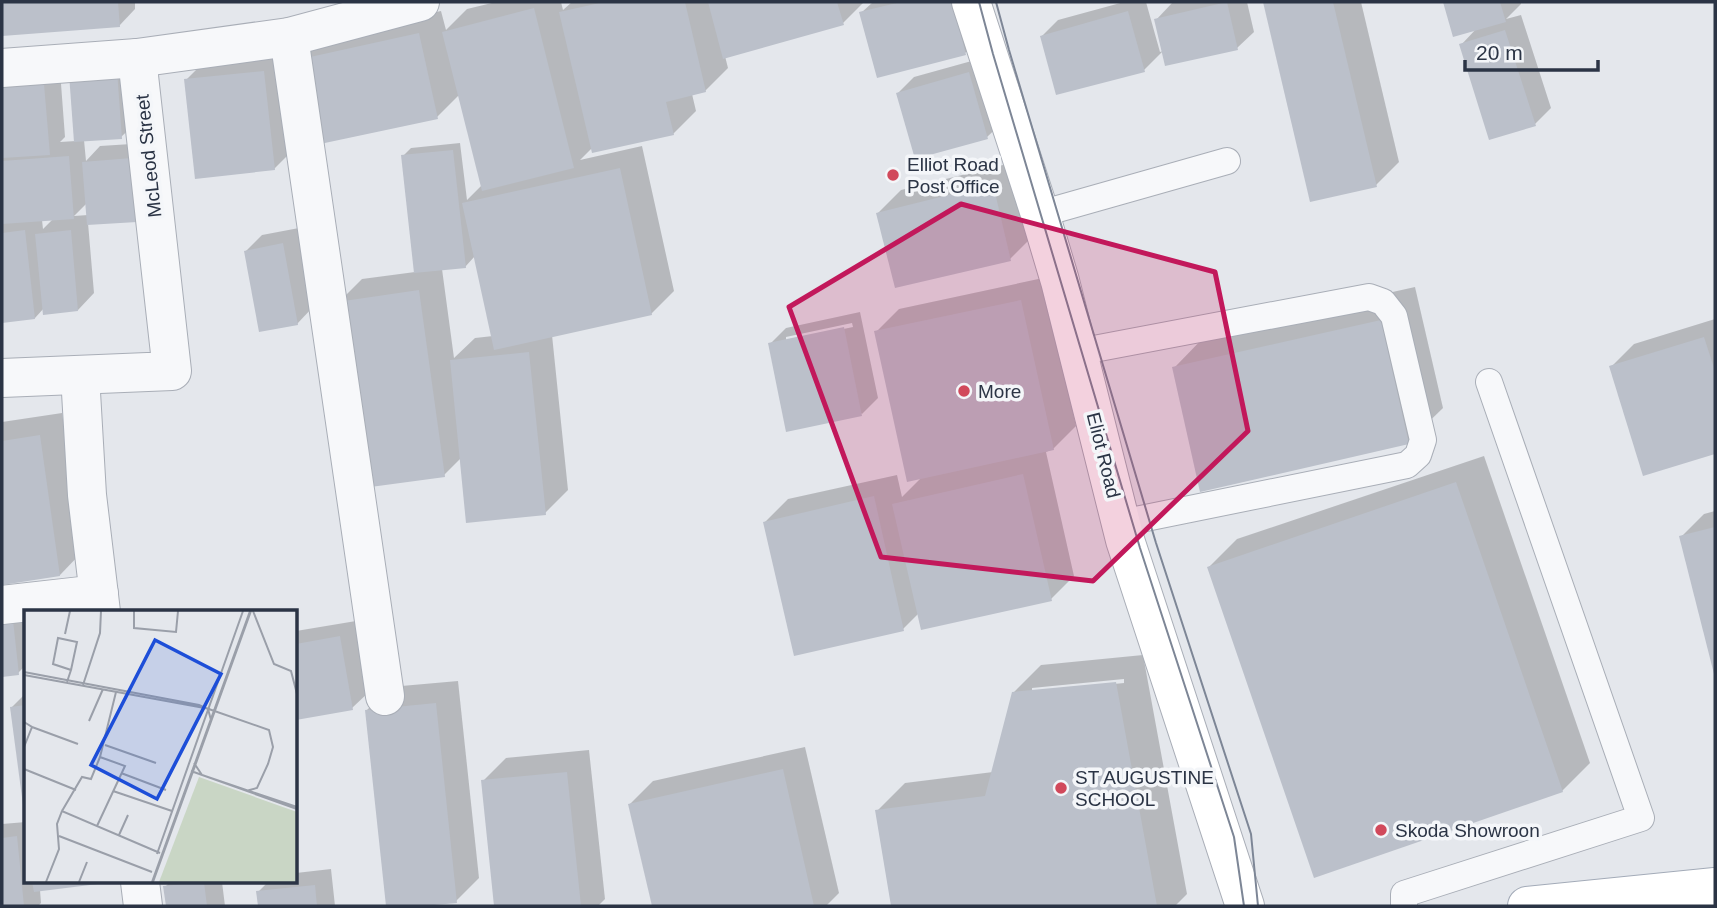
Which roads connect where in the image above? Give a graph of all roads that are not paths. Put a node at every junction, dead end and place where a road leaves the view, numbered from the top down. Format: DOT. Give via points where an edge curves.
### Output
graph roads {
  1 [pos="420,2"];
  2 [pos="971,2"];
  3 [pos="289,37"];
  4 [pos="137,58"];
  5 [pos="2,68"];
  6 [pos="1227,161"];
  7 [pos="1040,214"];
  8 [pos="1078,352"];
  9 [pos="80,375"];
  10 [pos="2,378"];
  11 [pos="1489,382"];
  12 [pos="1121,523"];
  13 [pos="100,603"];
  14 [pos="2,606"];
  15 [pos="385,696"];
  16 [pos="140,884"];
  17 [pos="1715,887"];
  18 [pos="143,906"];
  19 [pos="1245,906"];
  20 [pos="1404,906"];
  21 [pos="1527,906"];
  1 -- 3 [label="street"];
  2 -- 7 [label="street, Eliot Road"];
  3 -- 4 [label="street"];
  3 -- 15 [label="street"];
  4 -- 5 [label="street"];
  4 -- 9 [label="street, McLeod Street" via="172,371"];
  6 -- 7 [label="lane"];
  7 -- 8 [label="street, Eliot Road"];
  8 -- 12 [label="street, Eliot Road"];
  8 -- 12 [label="lane" via="1369,297 1383,303 1394,316 1423,440 1418,455 1407,465"];
  9 -- 10 [label="street, McLeod Street"];
  9 -- 13 [label="street"];
  11 -- 20 [label="lane" via="1641,818 1404,894"];
  12 -- 19 [label="street, Eliot Road"];
  13 -- 14 [label="street"];
  16 -- 18 [label="street"];
  17 -- 21 [label="street"];
}
